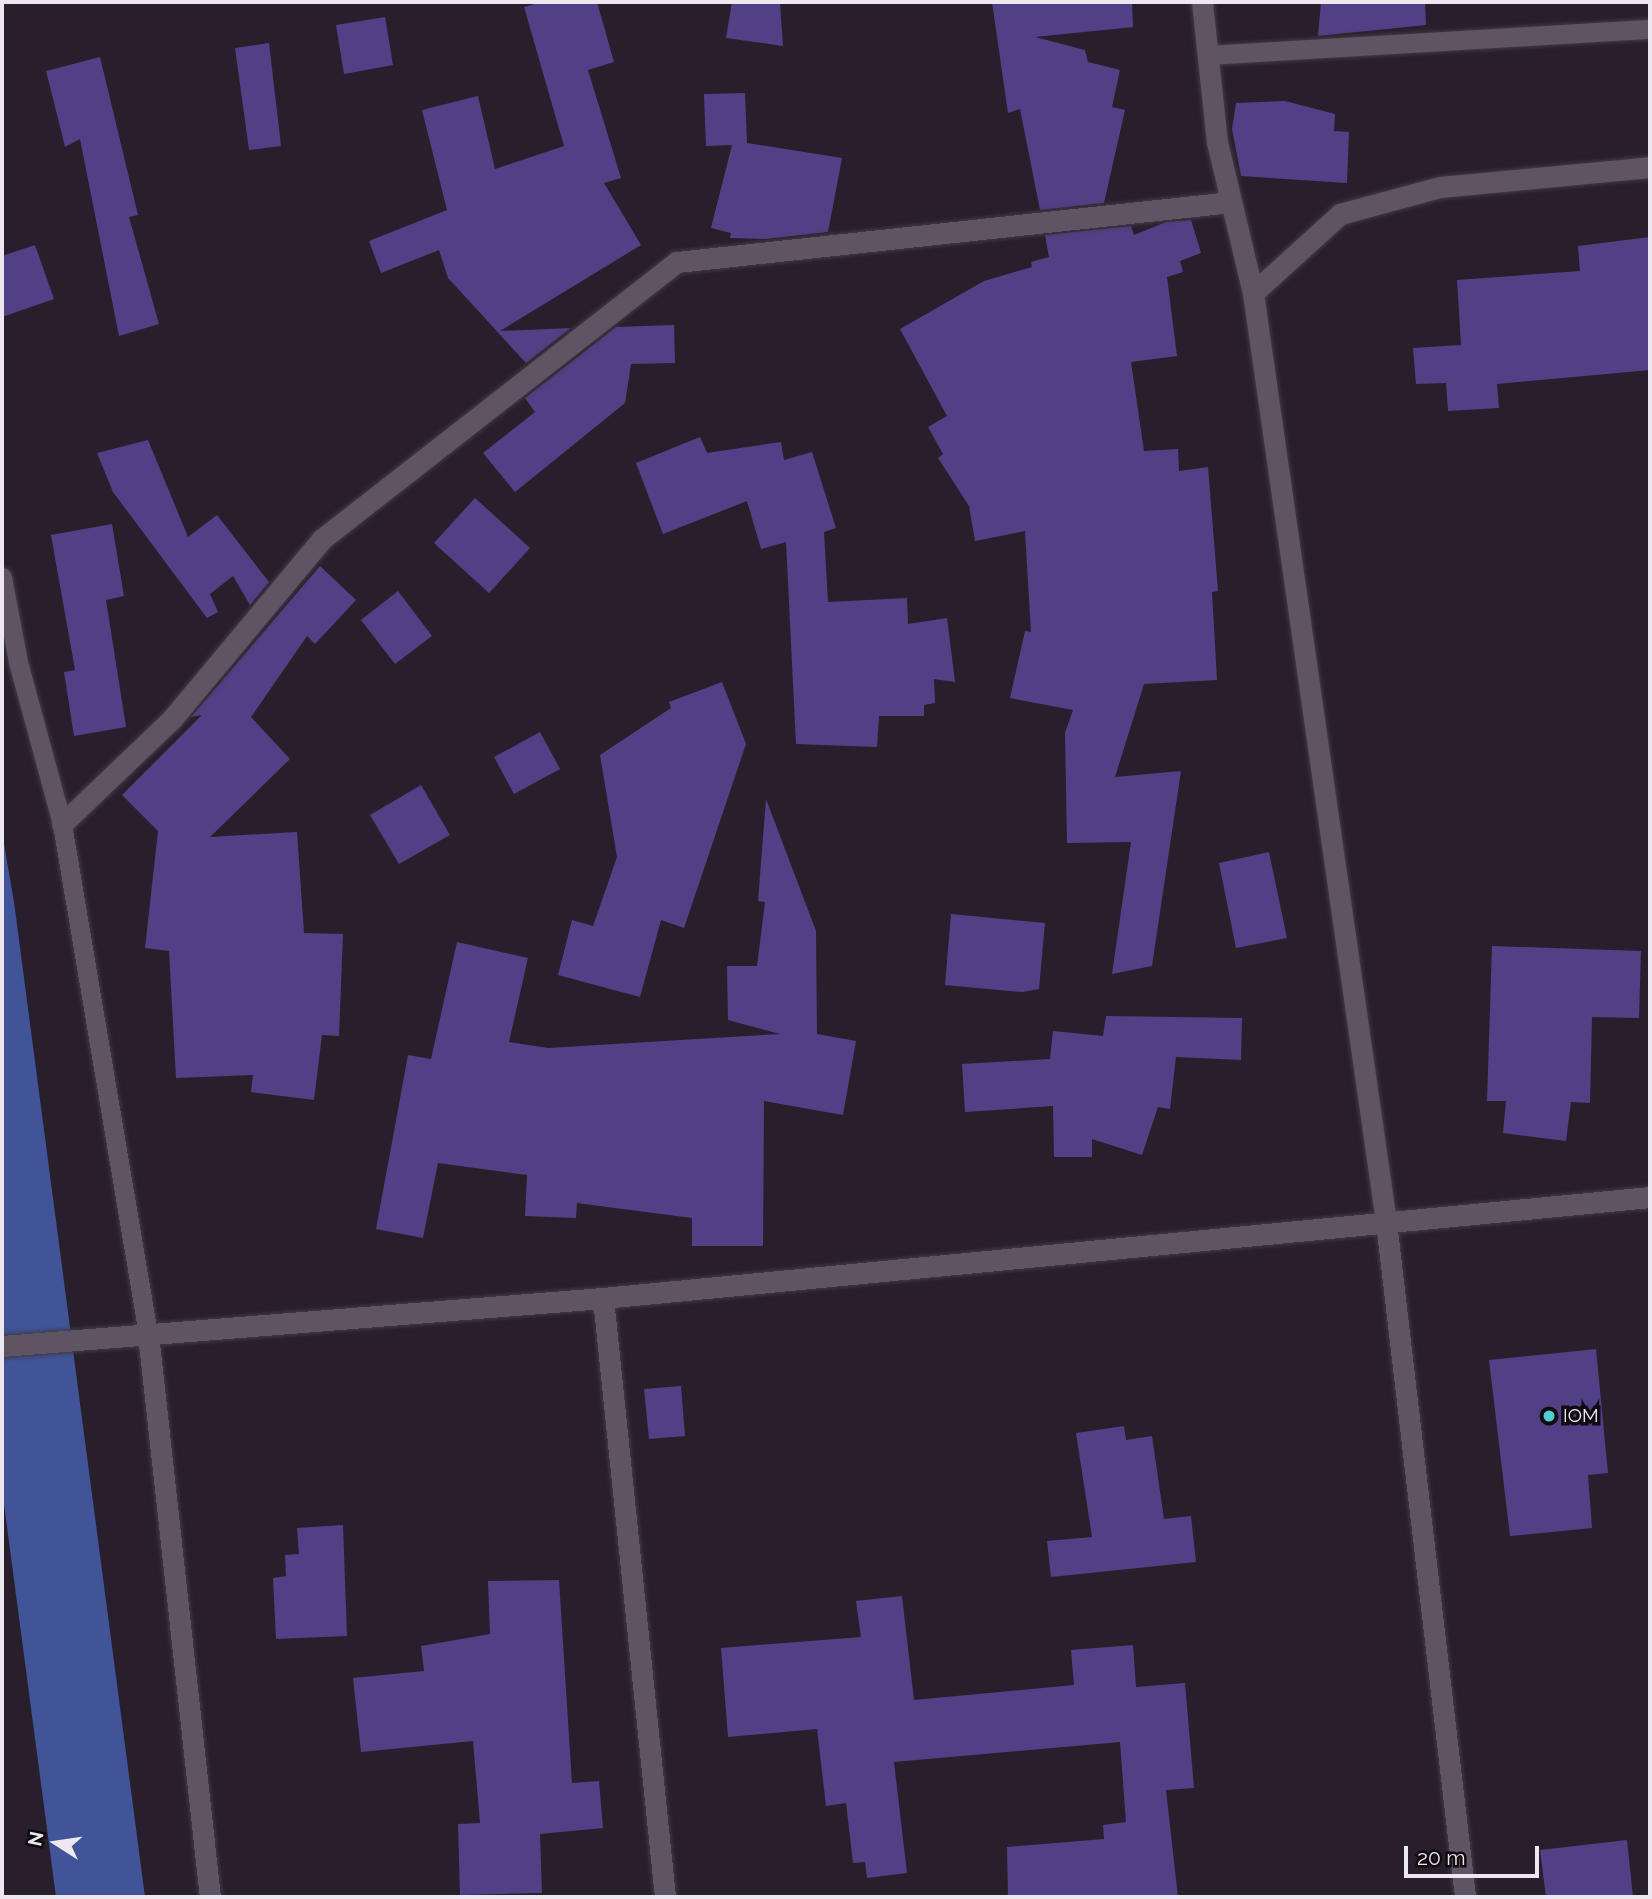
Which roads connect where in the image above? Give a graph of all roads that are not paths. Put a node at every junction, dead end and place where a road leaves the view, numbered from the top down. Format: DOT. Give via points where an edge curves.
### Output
graph roads {
  1 [pos="1202,2"];
  2 [pos="1650,29"];
  3 [pos="1208,55"];
  4 [pos="1650,167"];
  5 [pos="1231,202"];
  6 [pos="1253,293"];
  7 [pos="2,577"];
  8 [pos="62,824"];
  9 [pos="1650,1197"];
  10 [pos="1386,1222"];
  11 [pos="603,1298"];
  12 [pos="148,1334"];
  13 [pos="2,1346"];
  14 [pos="210,1897"];
  15 [pos="665,1897"];
  16 [pos="1465,1897"];
  1 -- 3 [label="street"];
  2 -- 3 [label="lane"];
  3 -- 5 [label="street" via="1217,142"];
  4 -- 6 [label="street" via="1440,187 1340,214"];
  5 -- 6 [label="street"];
  5 -- 8 [label="street" via="677,262 322,538 172,719"];
  6 -- 10 [label="street"];
  7 -- 8 [label="lane" via="18,662"];
  8 -- 12 [label="lane"];
  9 -- 10 [label="street"];
  10 -- 11 [label="street"];
  10 -- 16 [label="street"];
  11 -- 12 [label="street"];
  11 -- 15 [label="street"];
  12 -- 13 [label="street"];
  12 -- 14 [label="street"];
}
